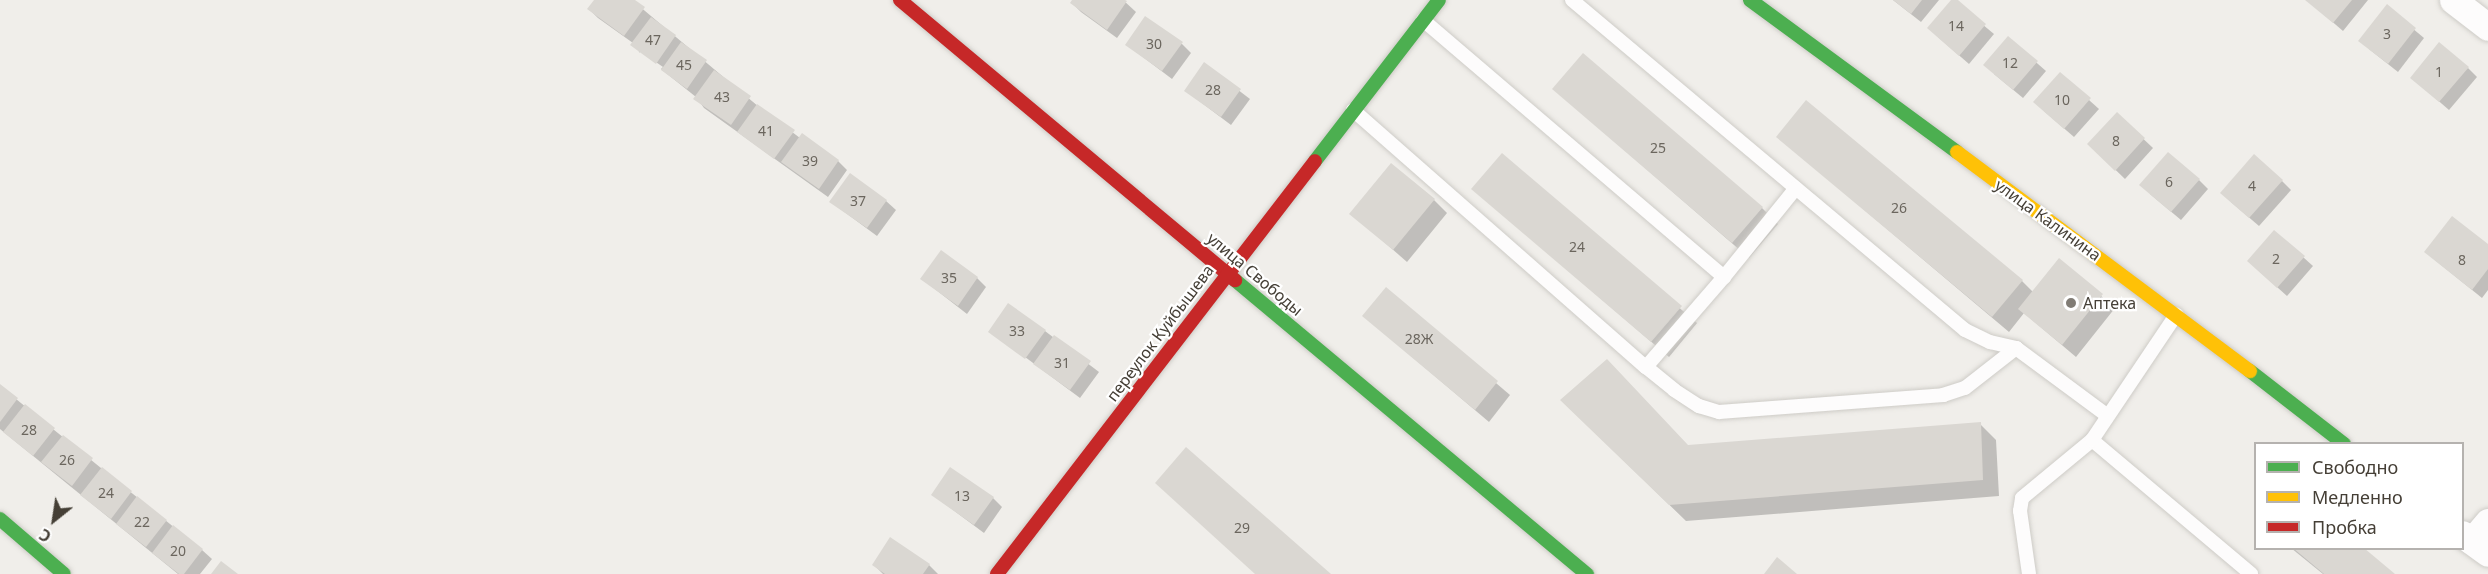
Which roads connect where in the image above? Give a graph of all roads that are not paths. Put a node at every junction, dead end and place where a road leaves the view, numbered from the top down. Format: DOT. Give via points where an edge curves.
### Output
graph roads {
  1 [pos="900,0"];
  2 [pos="1439,0"];
  3 [pos="1572,0"];
  4 [pos="1750,0"];
  5 [pos="2453,0"];
  6 [pos="1423,20"];
  7 [pos="2488,27"];
  8 [pos="1353,110"];
  9 [pos="1796,188"];
  10 [pos="1228,272"];
  11 [pos="1724,277"];
  12 [pos="2176,315"];
  13 [pos="2016,348"];
  14 [pos="1646,367"];
  15 [pos="2108,416"];
  16 [pos="2092,440"];
  17 [pos="2341,442"];
  18 [pos="0,519"];
  19 [pos="64,574"];
  20 [pos="997,574"];
  21 [pos="1587,574"];
  22 [pos="2029,574"];
  23 [pos="2251,574"];
  1 -- 10 [label="street, улица Свободы"];
  2 -- 6 [label="street, переулок Куйбышева"];
  3 -- 9 [label="lane"];
  4 -- 12 [label="street, улица Калинина"];
  5 -- 7 [label="street"];
  6 -- 8 [label="street, переулок Куйбышева"];
  6 -- 11 [label="lane"];
  8 -- 10 [label="street, переулок Куйбышева"];
  8 -- 14 [label="lane"];
  9 -- 11 [label="lane"];
  9 -- 13 [label="lane" via="1965,330"];
  10 -- 20 [label="street, переулок Куйбышева"];
  10 -- 21 [label="street, улица Свободы"];
  11 -- 14 [label="lane"];
  12 -- 15 [label="lane"];
  12 -- 17 [label="street, улица Калинина"];
  13 -- 14 [label="lane" via="1965,388 1943,395 1719,412 1699,406"];
  13 -- 15 [label="lane"];
  15 -- 16 [label="lane"];
  16 -- 22 [label="lane" via="2022,498 2020,511"];
  16 -- 23 [label="lane"];
  18 -- 19 [label="street"];
}
